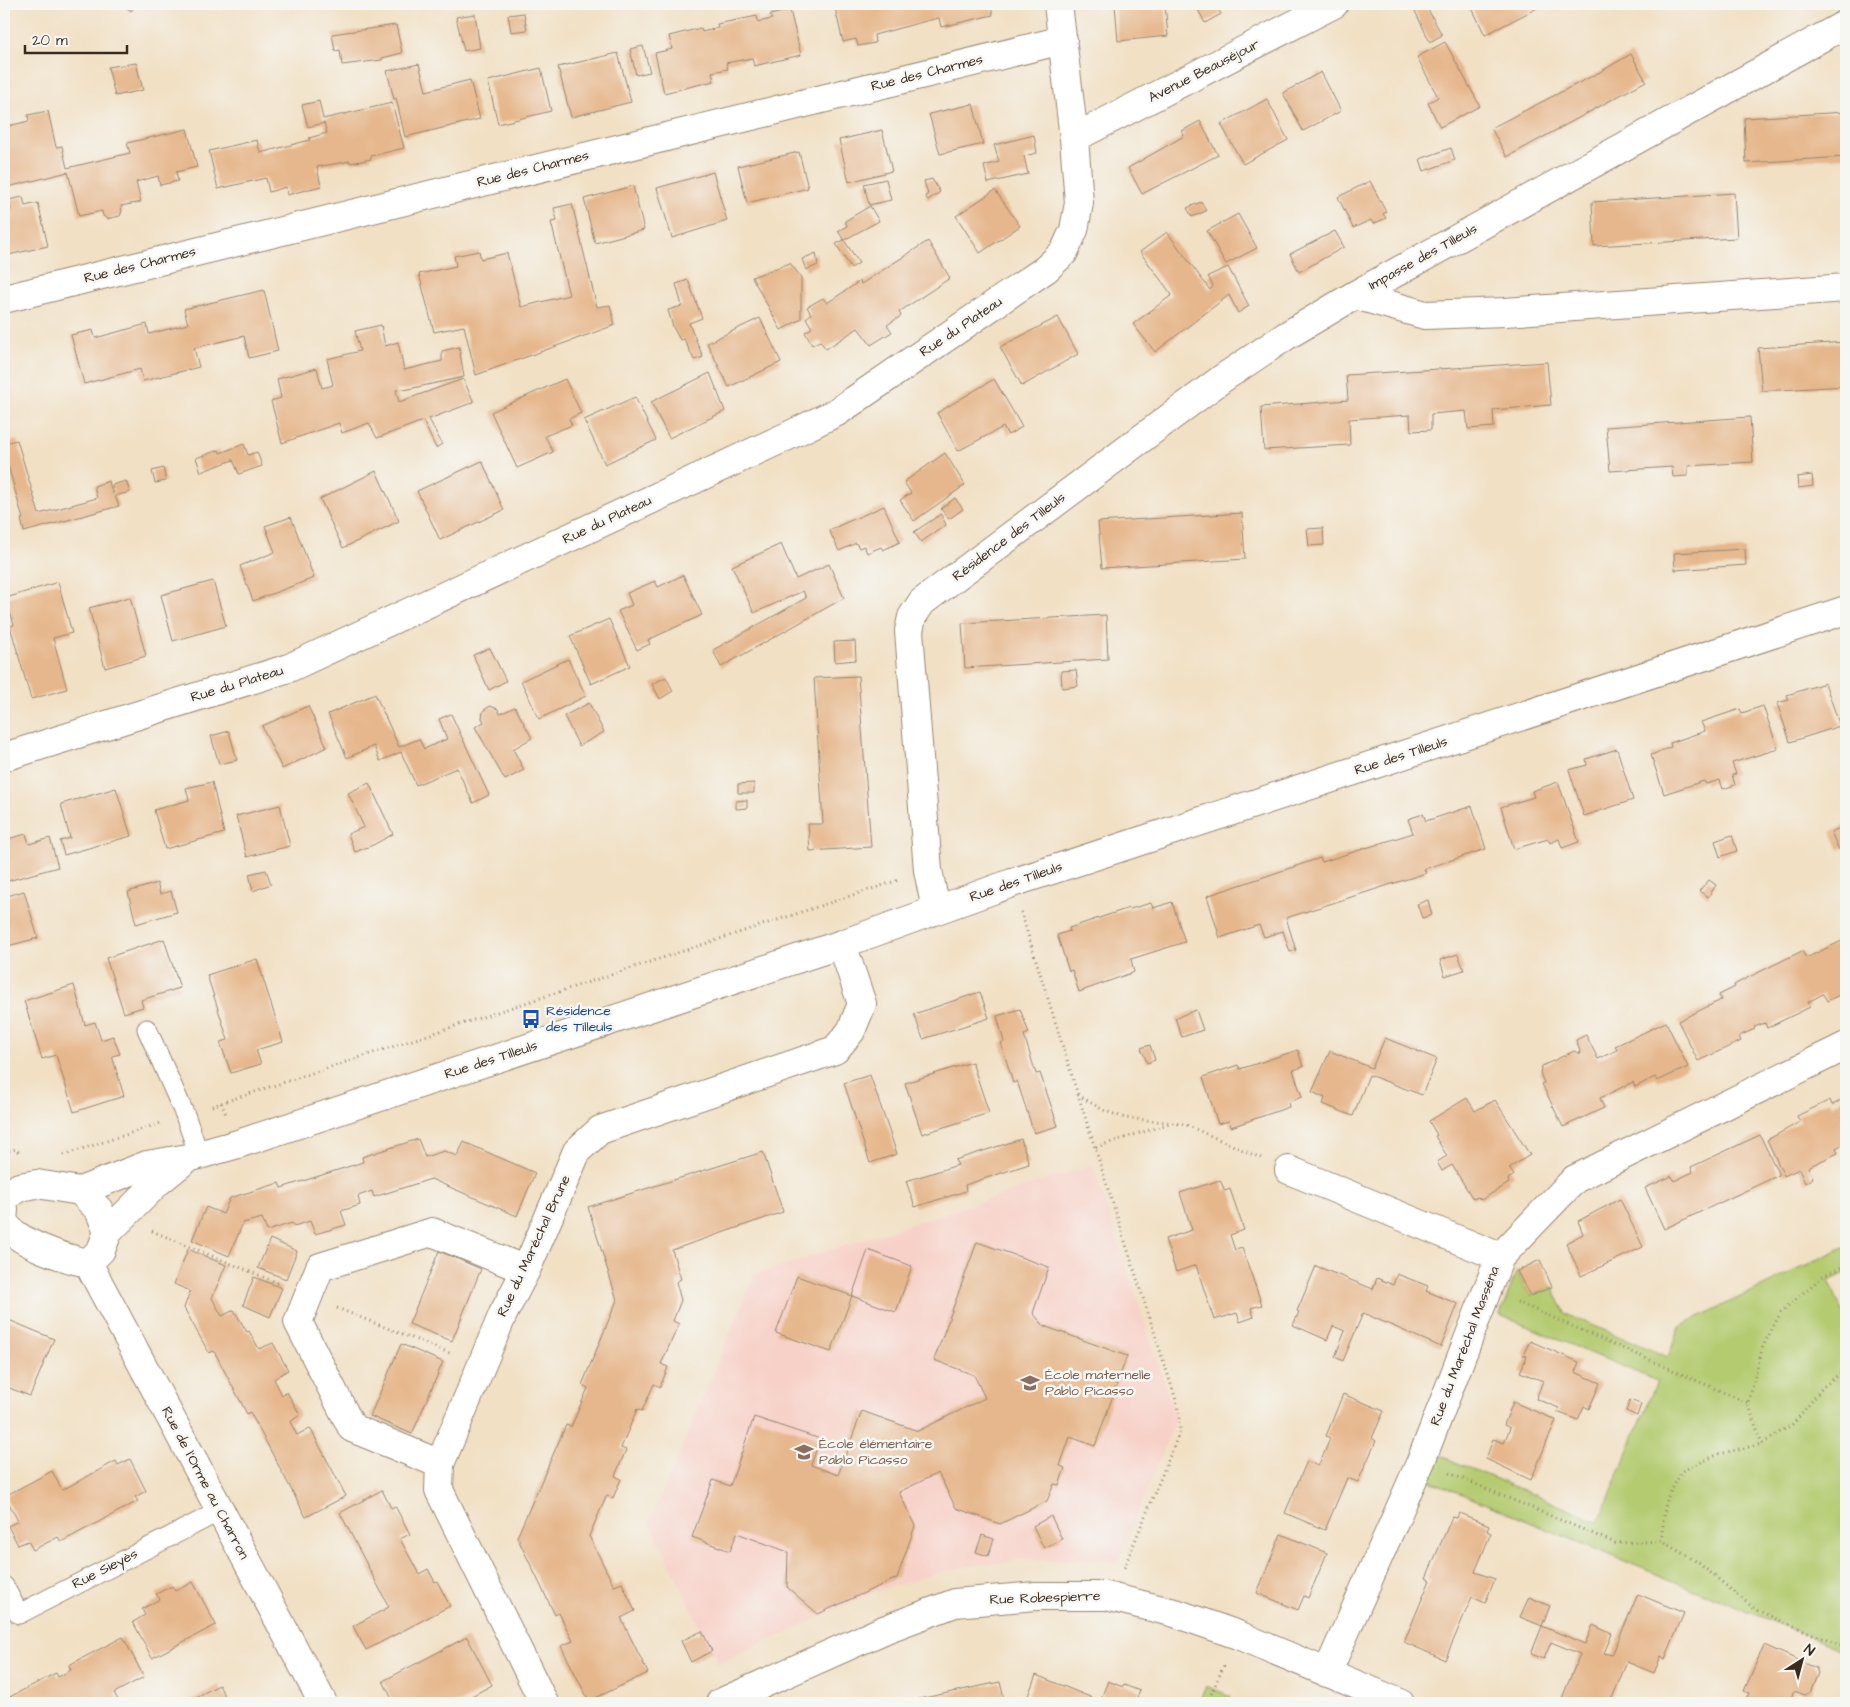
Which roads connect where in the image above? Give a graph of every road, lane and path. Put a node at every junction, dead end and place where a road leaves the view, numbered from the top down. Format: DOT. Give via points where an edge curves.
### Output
graph roads {
  1 [pos="1058,4"];
  2 [pos="1334,4"];
  3 [pos="1846,24"];
  4 [pos="1063,40"];
  5 [pos="1074,138"];
  6 [pos="1846,288"];
  7 [pos="1355,295"];
  8 [pos="4,298"];
  9 [pos="1846,610"];
  10 [pos="4,756"];
  11 [pos="1012,883"];
  12 [pos="936,910"];
  13 [pos="842,944"];
  14 [pos="147,1029"];
  15 [pos="1846,1046"];
  16 [pos="1078,1095"];
  17 [pos="1174,1122"];
  18 [pos="1096,1147"];
  19 [pos="193,1156"];
  20 [pos="1289,1170"];
  21 [pos="80,1191"];
  22 [pos="4,1198"];
  23 [pos="4,1209"];
  24 [pos="4,1221"];
  25 [pos="108,1232"];
  26 [pos="1500,1258"];
  27 [pos="88,1263"];
  28 [pos="1846,1264"];
  29 [pos="526,1270"];
  30 [pos="1488,1288"];
  31 [pos="1846,1369"];
  32 [pos="1748,1402"];
  33 [pos="1762,1444"];
  34 [pos="1421,1461"];
  35 [pos="440,1464"];
  36 [pos="220,1510"];
  37 [pos="1661,1541"];
  38 [pos="1123,1571"];
  39 [pos="4,1586"];
  40 [pos="1238,1635"];
  41 [pos="1846,1648"];
  42 [pos="1327,1674"];
  43 [pos="323,1703"];
  44 [pos="544,1703"];
  45 [pos="720,1703"];
  46 [pos="1207,1703"];
  47 [pos="1400,1703"];
  1 -- 4 [label="street, Rue du Plateau"];
  2 -- 5 [label="street, Avenue Beauséjour"];
  3 -- 7 [label="street, Impasse des Tilleuls"];
  4 -- 5 [label="street, Rue du Plateau"];
  4 -- 8 [label="street, Rue des Charmes"];
  5 -- 10 [label="street, Rue du Plateau" via="1079,203 1074,230 1064,252 1046,269 837,412 289,668"];
  6 -- 7 [label="street, Impasse des Tilleuls" via="1425,315"];
  7 -- 12 [label="street, Résidence des Tilleuls" via="1223,378 922,602 912,616 909,631 928,870"];
  9 -- 11 [label="street, Rue des Tilleuls"];
  11 -- 12 [label="street, Rue des Tilleuls"];
  11 -- 16 [label="path"];
  12 -- 13 [label="street, Rue des Tilleuls"];
  13 -- 19 [label="street, Rue des Tilleuls" via="238,1144"];
  13 -- 29 [label="street, Rue du Maréchal Brune" via="862,1004 851,1031 835,1050 600,1130 577,1151"];
  14 -- 19 [label="lane" via="185,1115"];
  15 -- 26 [label="street, Rue du Maréchal Masséna" via="1575,1180"];
  16 -- 17 [label="path" via="1125,1118"];
  16 -- 18 [label="path"];
  17 -- 18 [label="path"];
  17 -- 20 [label="path"];
  18 -- 38 [label="path" via="1179,1415 1180,1431"];
  19 -- 21 [label="street, Rue des Tilleuls" via="146,1165"];
  19 -- 25 [label="street, Rue des Tilleuls" via="159,1180"];
  20 -- 26 [label="street"];
  21 -- 22 [label="street" via="37,1184 20,1187"];
  21 -- 25 [label="street" via="100,1210"];
  23 -- 24 [label="street"];
  24 -- 27 [label="street" via="18,1237 68,1259"];
  25 -- 27 [label="street, Rue des Tilleuls" via="101,1250"];
  26 -- 30 [label="street, Rue du Maréchal Masséna"];
  27 -- 36 [label="street, Rue de l'Orme au Charron"];
  28 -- 32 [label="path" via="1823,1276 1781,1312 1763,1346"];
  29 -- 35 [label="street, Rue du Maréchal Brune" via="503,1314"];
  29 -- 35 [label="street" via="432,1232 320,1267 298,1322 352,1428"];
  30 -- 32 [label="path"];
  30 -- 34 [label="street, Rue du Maréchal Masséna"];
  31 -- 33 [label="path" via="1823,1387 1794,1423"];
  32 -- 33 [label="path"];
  33 -- 37 [label="path" via="1720,1454 1682,1471 1666,1500"];
  34 -- 37 [label="path" via="1615,1542"];
  34 -- 42 [label="street, Rue du Maréchal Masséna"];
  35 -- 44 [label="street, Rue du Maréchal Brune" via="439,1490"];
  36 -- 39 [label="lane, Rue Sieyès" via="19,1614"];
  36 -- 43 [label="street, Rue de l'Orme au Charron"];
  37 -- 41 [label="path" via="1696,1561 1756,1610"];
  40 -- 42 [label="street, Rue Robespierre"];
  40 -- 45 [label="street, Rue Robespierre" via="1175,1613 1106,1596 1036,1596 955,1604 886,1629"];
  40 -- 46 [label="path"];
  42 -- 47 [label="street, Rue Robespierre"];
}
